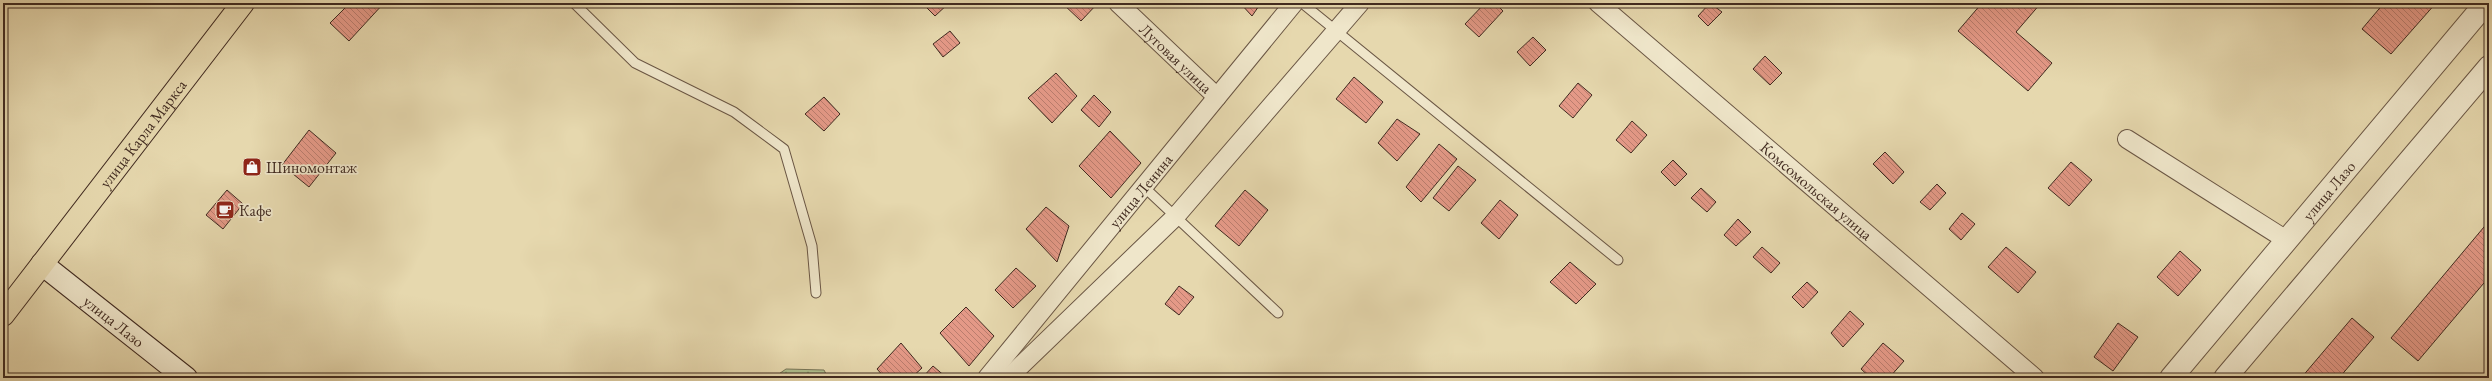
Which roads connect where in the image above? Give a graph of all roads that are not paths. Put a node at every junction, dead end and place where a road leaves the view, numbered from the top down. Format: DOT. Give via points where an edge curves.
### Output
graph roads {
  1 [pos="243,3"];
  2 [pos="574,3"];
  3 [pos="1118,3"];
  4 [pos="1294,3"];
  5 [pos="1302,3"];
  6 [pos="1360,3"];
  7 [pos="1598,3"];
  8 [pos="2486,3"];
  9 [pos="1336,31"];
  10 [pos="2489,67"];
  11 [pos="1217,97"];
  12 [pos="2127,139"];
  13 [pos="1144,187"];
  14 [pos="1176,216"];
  15 [pos="2288,241"];
  16 [pos="1618,260"];
  17 [pos="42,264"];
  18 [pos="816,293"];
  19 [pos="1278,313"];
  20 [pos="3,315"];
  21 [pos="186,378"];
  22 [pos="987,378"];
  23 [pos="1008,378"];
  24 [pos="2035,378"];
  25 [pos="2171,378"];
  26 [pos="2225,378"];
  1 -- 17 [label="highway, улица Карла Маркса"];
  2 -- 18 [label="lane" via="635,63 734,112 784,149 812,246"];
  3 -- 11 [label="street, Луговая улица"];
  4 -- 11 [label="street, улица Ленина"];
  5 -- 9 [label="lane"];
  6 -- 9 [label="street"];
  7 -- 24 [label="street, Комсомольская улица"];
  8 -- 15 [label="street, улица Лазо"];
  9 -- 14 [label="street"];
  9 -- 16 [label="lane"];
  10 -- 26 [label="street"];
  11 -- 13 [label="street, улица Ленина"];
  12 -- 15 [label="street"];
  13 -- 14 [label="lane"];
  13 -- 22 [label="street, улица Ленина"];
  14 -- 19 [label="lane"];
  14 -- 23 [label="street"];
  15 -- 25 [label="street, улица Лазо"];
  17 -- 20 [label="highway, улица Карла Маркса"];
  17 -- 21 [label="street, улица Лазо"];
}
